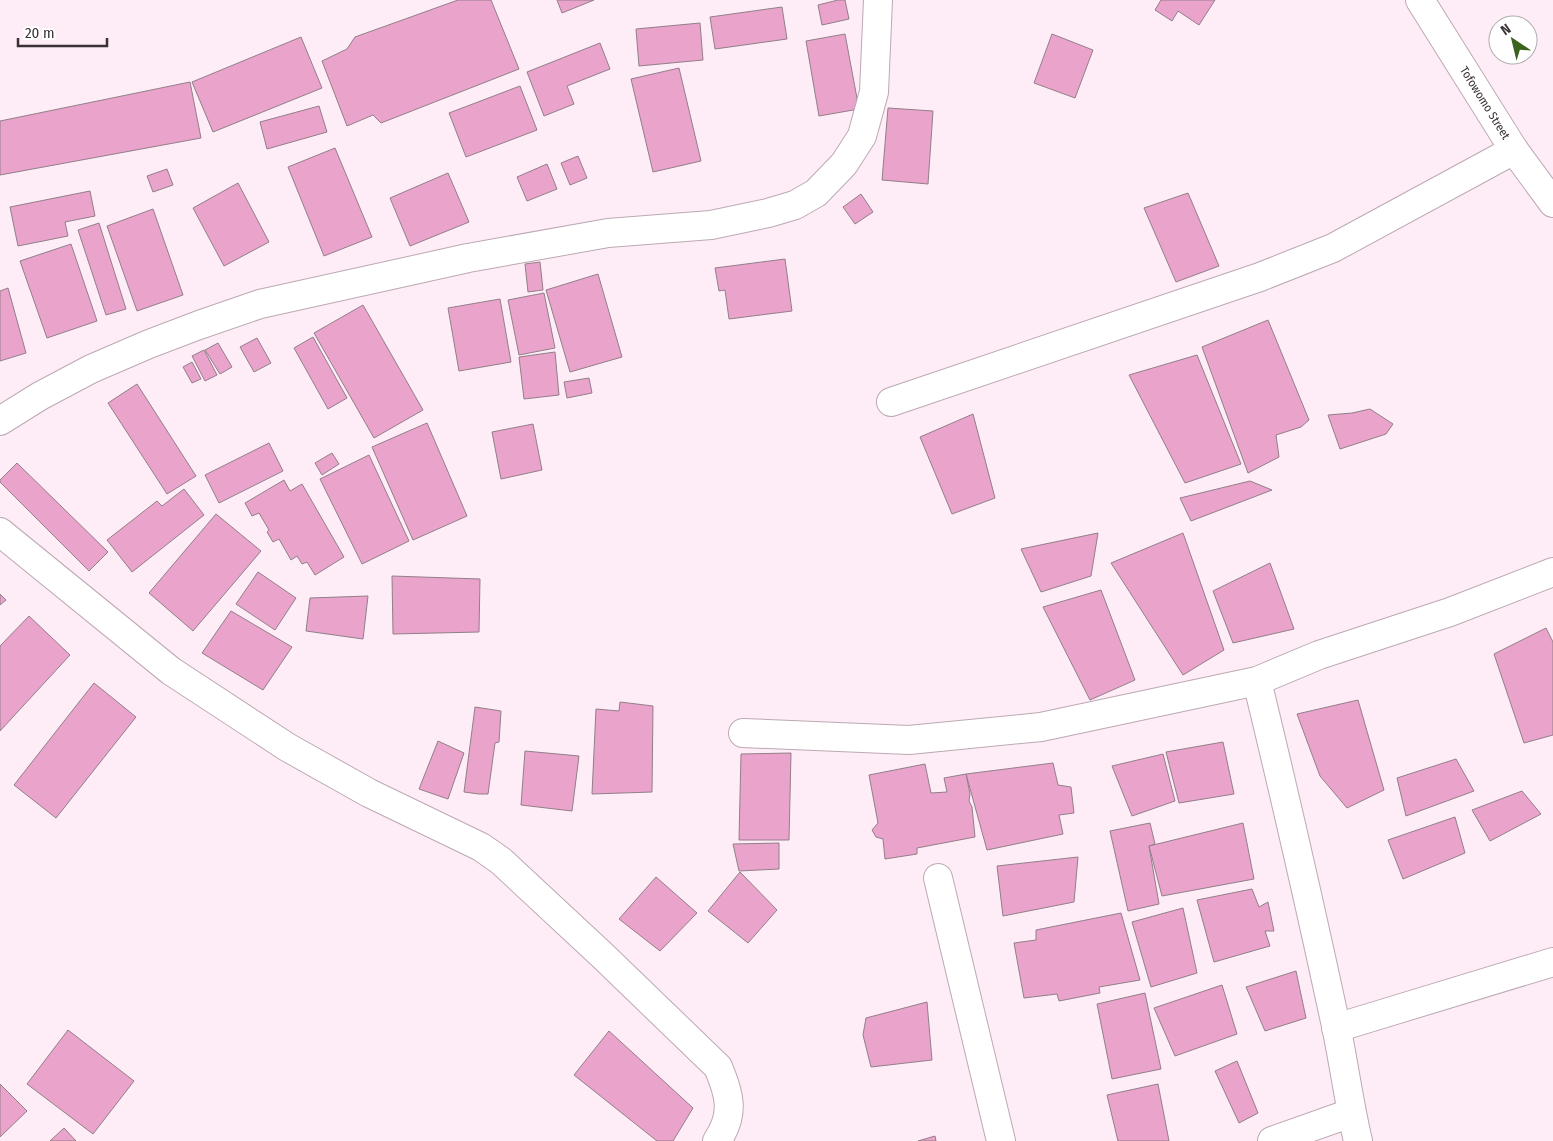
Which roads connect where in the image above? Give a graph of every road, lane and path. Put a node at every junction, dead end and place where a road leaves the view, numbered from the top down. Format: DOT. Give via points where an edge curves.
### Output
graph roads {
  1 [pos="878,0"];
  2 [pos="1420,0"];
  3 [pos="1514,150"];
  4 [pos="1553,203"];
  5 [pos="891,402"];
  6 [pos="0,421"];
  7 [pos="0,532"];
  8 [pos="1553,572"];
  9 [pos="1257,681"];
  10 [pos="743,733"];
  11 [pos="938,878"];
  12 [pos="1553,962"];
  13 [pos="1336,1028"];
  14 [pos="1351,1113"];
  15 [pos="717,1141"];
  16 [pos="1001,1141"];
  17 [pos="1272,1141"];
  18 [pos="1358,1141"];
  1 -- 6 [label="street" via="874,92 862,136 844,164 816,193 796,205 711,225 608,233 468,258 260,304 166,337 90,369"];
  2 -- 3 [label="street, Tofowomo Street"];
  3 -- 4 [label="street, Tofowomo Street"];
  3 -- 5 [label="street" via="1333,248 1278,270"];
  7 -- 15 [label="street" via="171,671 286,747 369,794 481,846 501,861 718,1067 727,1088 730,1110 725,1130"];
  8 -- 9 [label="street" via="1450,612 1319,655"];
  9 -- 10 [label="street" via="1041,727 909,740"];
  9 -- 13 [label="street"];
  11 -- 16 [label="street"];
  12 -- 13 [label="street"];
  13 -- 14 [label="street"];
  14 -- 17 [label="street"];
  14 -- 18 [label="street"];
}
